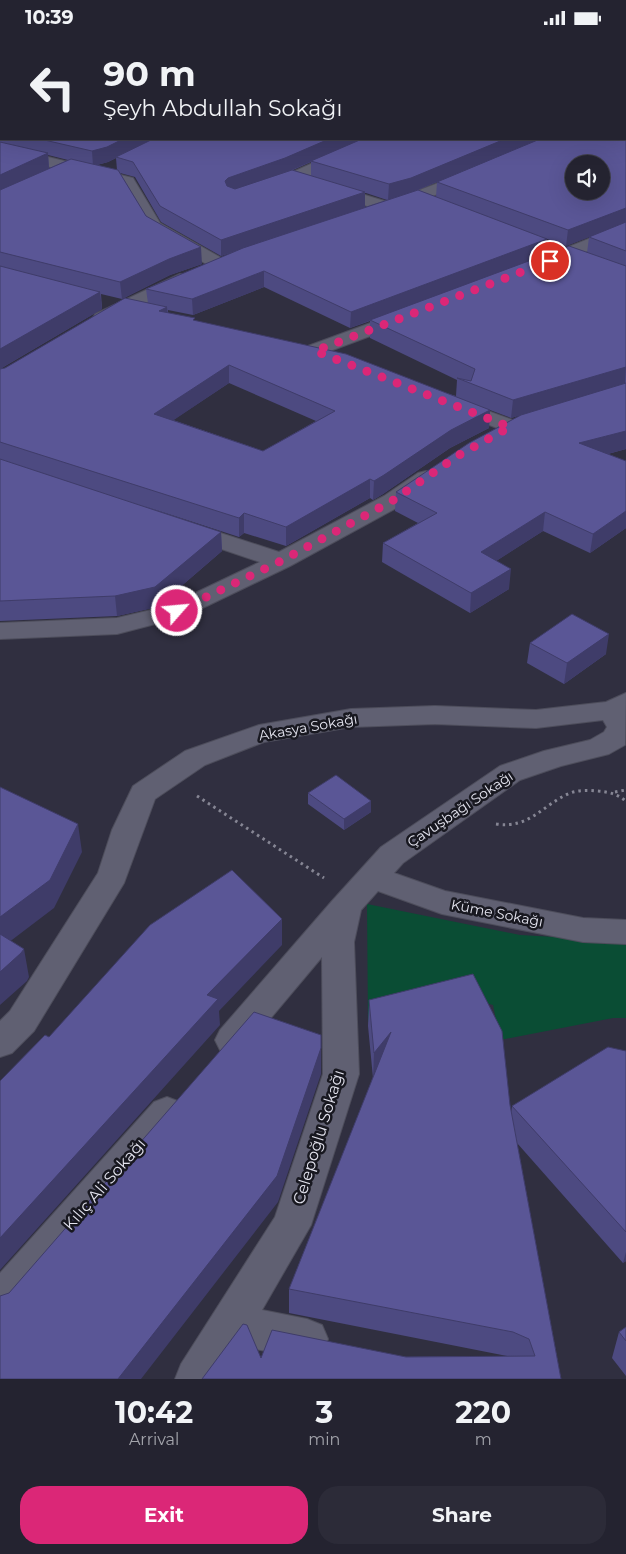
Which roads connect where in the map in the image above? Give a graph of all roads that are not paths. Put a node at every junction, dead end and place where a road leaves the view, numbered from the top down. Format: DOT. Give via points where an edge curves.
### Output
graph roads {
  1 [pos="376,140"];
  2 [pos="0,150"];
  3 [pos="122,163"];
  4 [pos="68,168"];
  5 [pos="486,169"];
  6 [pos="97,173"];
  7 [pos="51,176"];
  8 [pos="292,178"];
  9 [pos="251,192"];
  10 [pos="417,198"];
  11 [pos="389,208"];
  12 [pos="444,208"];
  13 [pos="362,217"];
  14 [pos="626,229"];
  15 [pos="541,244"];
  16 [pos="568,254"];
  17 [pos="236,258"];
  18 [pos="219,264"];
  19 [pos="593,264"];
  20 [pos="532,268"];
  21 [pos="94,299"];
  22 [pos="123,307"];
  23 [pos="423,310"];
  24 [pos="150,313"];
  25 [pos="90,325"];
  26 [pos="342,361"];
  27 [pos="440,399"];
  28 [pos="484,441"];
  29 [pos="444,465"];
  30 [pos="169,524"];
  31 [pos="281,561"];
  32 [pos="0,631"];
  33 [pos="619,706"];
  34 [pos="357,893"];
  35 [pos="626,932"];
  36 [pos="0,1043"];
  37 [pos="0,1303"];
  38 [pos="230,1324"];
  39 [pos="345,1347"];
  40 [pos="196,1379"];
  1 -- 8 [label="street"];
  2 -- 4 [label="street"];
  3 -- 6 [label="street"];
  4 -- 6 [label="street"];
  4 -- 7 [label="street"];
  5 -- 10 [label="street"];
  6 -- 18 [label="street" via="127,181 154,226"];
  8 -- 9 [label="street"];
  8 -- 11 [label="street"];
  10 -- 11 [label="street"];
  10 -- 12 [label="street"];
  11 -- 13 [label="street"];
  14 -- 16 [label="street"];
  15 -- 16 [label="street"];
  16 -- 19 [label="street"];
  16 -- 20 [label="street"];
  17 -- 18 [label="street"];
  18 -- 22 [label="street"];
  21 -- 22 [label="street"];
  22 -- 24 [label="street"];
  22 -- 25 [label="street"];
  23 -- 26 [label="street" via="306,348"];
  27 -- 28 [label="street" via="519,424"];
  29 -- 31 [label="street" via="392,501"];
  30 -- 31 [label="street"];
  31 -- 32 [label="street" via="177,611 117,626"];
  33 -- 34 [label="street, Çavuşbağı Sokağı" via="620,727 615,738 599,747 510,773 392,855"];
  33 -- 36 [label="street, Akasya Sokağı" via="536,719 434,715 351,718 259,734 195,758 143,793 113,875 22,1021"];
  34 -- 35 [label="street, Küme Sokağı" via="442,902 583,930"];
  34 -- 37 [label="street, Kılıç Ali Sokağı"];
  34 -- 38 [label="street, Celepoğlu Sokağı" via="338,942 341,1074 292,1225"];
  38 -- 39 [label="street"];
  38 -- 40 [label="street, Celepoğlu Sokağı"];
}
